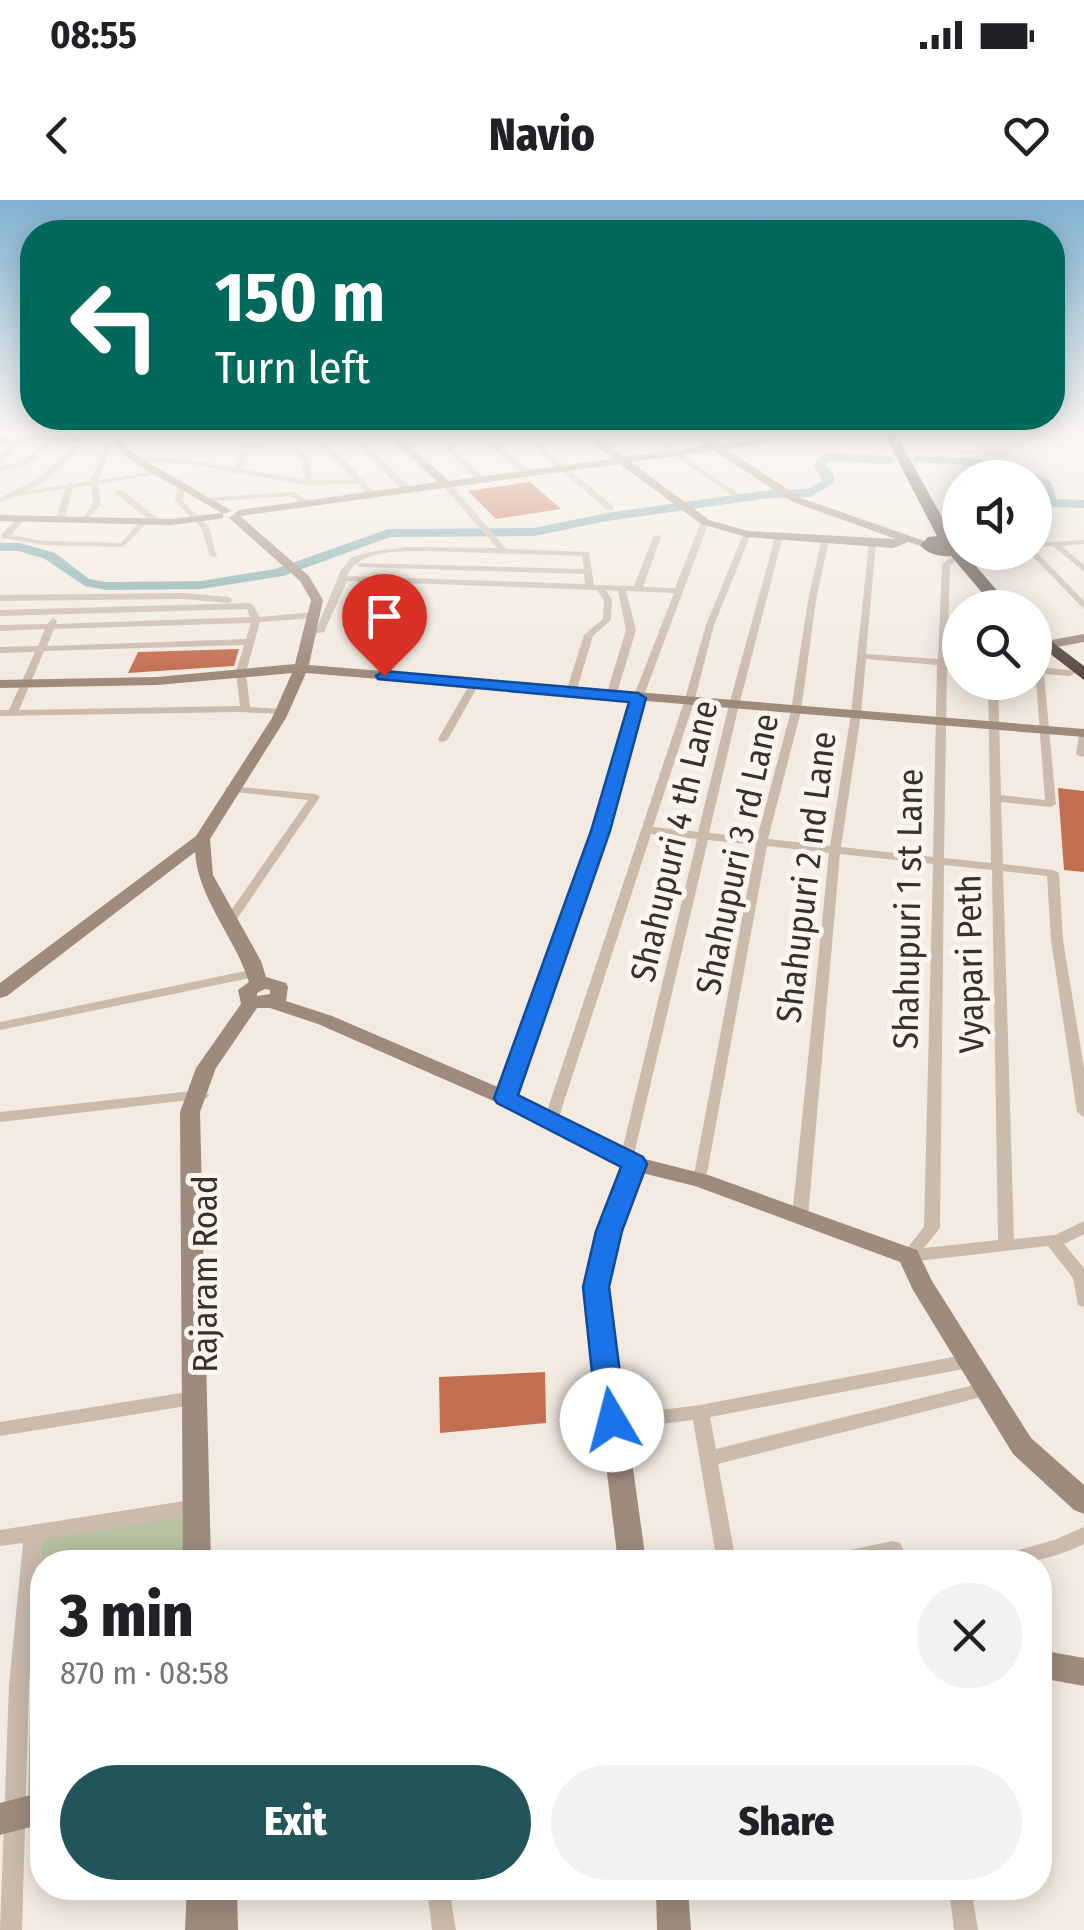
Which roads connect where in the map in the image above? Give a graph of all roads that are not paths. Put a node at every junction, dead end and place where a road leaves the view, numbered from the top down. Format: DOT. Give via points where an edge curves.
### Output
graph roads {
  1 [pos="61,515"];
  2 [pos="88,515"];
  3 [pos="143,515"];
  4 [pos="193,515"];
  5 [pos="226,515"];
  6 [pos="231,515"];
  7 [pos="473,515"];
  8 [pos="695,515"];
  9 [pos="838,515"];
  10 [pos="930,515"];
  11 [pos="0,518"];
  12 [pos="21,519"];
  13 [pos="701,519"];
  14 [pos="60,520"];
  15 [pos="84,520"];
  16 [pos="199,520"];
  17 [pos="150,522"];
  18 [pos="747,534"];
  19 [pos="2,535"];
  20 [pos="780,536"];
  21 [pos="657,537"];
  22 [pos="572,538"];
  23 [pos="942,538"];
  24 [pos="906,539"];
  25 [pos="825,540"];
  26 [pos="1084,542"];
  27 [pos="872,544"];
  28 [pos="1055,544"];
  29 [pos="942,546"];
  30 [pos="502,548"];
  31 [pos="586,554"];
  32 [pos="214,556"];
  33 [pos="348,564"];
  34 [pos="1084,569"];
  35 [pos="968,570"];
  36 [pos="1049,570"];
  37 [pos="589,572"];
  38 [pos="343,580"];
  39 [pos="600,587"];
  40 [pos="621,587"];
  41 [pos="638,588"];
  42 [pos="987,590"];
  43 [pos="678,591"];
  44 [pos="64,597"];
  45 [pos="0,598"];
  46 [pos="250,606"];
  47 [pos="1084,606"];
  48 [pos="57,611"];
  49 [pos="0,613"];
  50 [pos="314,615"];
  51 [pos="256,620"];
  52 [pos="0,628"];
  53 [pos="50,628"];
  54 [pos="310,634"];
  55 [pos="1084,638"];
  56 [pos="1052,641"];
  57 [pos="249,642"];
  58 [pos="41,649"];
  59 [pos="0,650"];
  60 [pos="1052,655"];
  61 [pos="862,656"];
  62 [pos="942,662"];
  63 [pos="301,668"];
  64 [pos="241,672"];
  65 [pos="1052,674"];
  66 [pos="1079,678"];
  67 [pos="26,682"];
  68 [pos="0,684"];
  69 [pos="474,684"];
  70 [pos="570,692"];
  71 [pos="611,696"];
  72 [pos="638,698"];
  73 [pos="994,700"];
  74 [pos="1041,700"];
  75 [pos="689,702"];
  76 [pos="734,705"];
  77 [pos="244,710"];
  78 [pos="796,711"];
  79 [pos="281,712"];
  80 [pos="0,713"];
  81 [pos="13,713"];
  82 [pos="856,714"];
  83 [pos="941,720"];
  84 [pos="994,723"];
  85 [pos="1045,729"];
  86 [pos="1084,734"];
  87 [pos="443,740"];
  88 [pos="1081,754"];
  89 [pos="230,790"];
  90 [pos="996,798"];
  91 [pos="647,830"];
  92 [pos="703,836"];
  93 [pos="202,838"];
  94 [pos="762,842"];
  95 [pos="834,850"];
  96 [pos="938,860"];
  97 [pos="997,866"];
  98 [pos="229,922"];
  99 [pos="0,992"];
  100 [pos="264,993"];
  101 [pos="0,1026"];
  102 [pos="198,1094"];
  103 [pos="505,1098"];
  104 [pos="1084,1112"];
  105 [pos="0,1118"];
  106 [pos="550,1120"];
  107 [pos="631,1161"];
  108 [pos="700,1180"];
  109 [pos="800,1217"];
  110 [pos="1084,1227"];
  111 [pos="1056,1242"];
  112 [pos="1006,1244"];
  113 [pos="909,1256"];
  114 [pos="1084,1300"];
  115 [pos="969,1361"];
  116 [pos="986,1388"];
  117 [pos="194,1398"];
  118 [pos="700,1412"];
  119 [pos="614,1424"];
  120 [pos="0,1429"];
  121 [pos="708,1460"];
  122 [pos="1084,1502"];
  123 [pos="201,1506"];
  124 [pos="33,1533"];
  125 [pos="1084,1534"];
  126 [pos="0,1538"];
  127 [pos="892,1549"];
  128 [pos="32,1550"];
  129 [pos="199,1550"];
  130 [pos="208,1550"];
  131 [pos="630,1550"];
  132 [pos="724,1550"];
  133 [pos="888,1550"];
  134 [pos="1051,1550"];
  135 [pos="30,1568"];
  136 [pos="1052,1666"];
  137 [pos="1084,1672"];
  138 [pos="20,1814"];
  139 [pos="202,1900"];
  140 [pos="221,1900"];
  141 [pos="440,1900"];
  142 [pos="673,1900"];
  143 [pos="962,1900"];
  144 [pos="10,1930"];
  145 [pos="202,1930"];
  146 [pos="221,1930"];
  147 [pos="444,1930"];
  148 [pos="674,1930"];
  149 [pos="966,1930"];
  1 -- 14 [label="street"];
  2 -- 15 [label="street"];
  3 -- 17 [label="street"];
  4 -- 16 [label="street"];
  5 -- 16 [label="street"];
  6 -- 50 [label="street" via="306,579 317,600"];
  7 -- 30 [label="street"];
  8 -- 13 [label="street"];
  9 -- 24 [label="street"];
  10 -- 23 [label="highway"];
  11 -- 12 [label="street"];
  12 -- 14 [label="street"];
  12 -- 19 [label="street"];
  13 -- 18 [label="street"];
  13 -- 43 [label="street"];
  14 -- 15 [label="street"];
  15 -- 17 [label="street"];
  16 -- 17 [label="street"];
  16 -- 32 [label="street"];
  17 -- 19 [label="street" via="124,545 44,544"];
  18 -- 20 [label="street"];
  18 -- 75 [label="street" via="710,624"];
  20 -- 25 [label="street"];
  20 -- 76 [label="street, Shahupuri 4 th Lane"];
  21 -- 41 [label="street"];
  22 -- 31 [label="street"];
  24 -- 27 [label="street"];
  24 -- 29 [label="street"];
  25 -- 27 [label="street"];
  25 -- 78 [label="street, Shahupuri 3 rd Lane"];
  26 -- 28 [label="street"];
  27 -- 61 [label="street, Shahupuri 2 nd Lane"];
  28 -- 34 [label="street"];
  30 -- 31 [label="street"];
  30 -- 33 [label="street" via="410,551"];
  31 -- 37 [label="street"];
  33 -- 37 [label="street"];
  33 -- 38 [label="street"];
  35 -- 42 [label="highway"];
  36 -- 47 [label="street"];
  37 -- 39 [label="street"];
  38 -- 39 [label="street"];
  38 -- 54 [label="street" via="331,614"];
  39 -- 40 [label="street"];
  39 -- 70 [label="street" via="608,600 607,620 591,632"];
  40 -- 41 [label="street"];
  40 -- 71 [label="street" via="631,630"];
  41 -- 43 [label="street"];
  43 -- 72 [label="street"];
  44 -- 45 [label="street"];
  44 -- 46 [label="street" via="183,596"];
  44 -- 48 [label="street"];
  46 -- 48 [label="street"];
  46 -- 51 [label="street"];
  48 -- 49 [label="street"];
  48 -- 53 [label="street"];
  50 -- 51 [label="street"];
  50 -- 54 [label="street"];
  51 -- 53 [label="street"];
  51 -- 57 [label="street"];
  52 -- 53 [label="street"];
  53 -- 58 [label="street"];
  54 -- 63 [label="street"];
  55 -- 56 [label="street"];
  57 -- 58 [label="street"];
  57 -- 64 [label="street"];
  58 -- 59 [label="street"];
  58 -- 67 [label="street"];
  60 -- 66 [label="highway"];
  61 -- 62 [label="street"];
  61 -- 82 [label="street, Shahupuri 2 nd Lane"];
  62 -- 83 [label="street, Shahupuri 1 st Lane"];
  63 -- 64 [label="street"];
  63 -- 69 [label="street"];
  63 -- 79 [label="street"];
  64 -- 67 [label="street"];
  64 -- 77 [label="street"];
  65 -- 66 [label="street"];
  67 -- 68 [label="street"];
  67 -- 81 [label="street"];
  69 -- 70 [label="street"];
  69 -- 87 [label="street"];
  70 -- 71 [label="street"];
  71 -- 72 [label="street"];
  72 -- 75 [label="street"];
  72 -- 103 [label="street" via="600,831"];
  73 -- 84 [label="street, Vyapari Peth"];
  74 -- 85 [label="street"];
  75 -- 76 [label="street"];
  75 -- 91 [label="street"];
  76 -- 78 [label="street"];
  76 -- 92 [label="street, Shahupuri 4 th Lane"];
  77 -- 79 [label="street"];
  77 -- 81 [label="street"];
  78 -- 82 [label="street"];
  78 -- 94 [label="street, Shahupuri 3 rd Lane"];
  79 -- 89 [label="street"];
  80 -- 81 [label="street"];
  82 -- 83 [label="street"];
  82 -- 95 [label="street, Shahupuri 2 nd Lane"];
  83 -- 84 [label="street"];
  83 -- 96 [label="street, Shahupuri 1 st Lane"];
  84 -- 85 [label="street"];
  84 -- 90 [label="street, Vyapari Peth"];
  85 -- 86 [label="street"];
  85 -- 90 [label="street" via="1051,804"];
  86 -- 88 [label="street"];
  89 -- 93 [label="street"];
  89 -- 98 [label="street" via="315,796"];
  90 -- 97 [label="street, Vyapari Peth"];
  91 -- 92 [label="street"];
  91 -- 106 [label="street"];
  92 -- 94 [label="street"];
  92 -- 107 [label="street, Shahupuri 4 th Lane"];
  93 -- 98 [label="street" via="205,874"];
  93 -- 99 [label="street"];
  94 -- 95 [label="street"];
  94 -- 108 [label="street, Shahupuri 3 rd Lane"];
  95 -- 96 [label="street"];
  95 -- 109 [label="street, Shahupuri 2 nd Lane"];
  96 -- 97 [label="street"];
  96 -- 113 [label="street, Shahupuri 1 st Lane" via="932,1228"];
  97 -- 104 [label="street" via="1053,874"];
  97 -- 112 [label="street, Vyapari Peth"];
  98 -- 100 [label="street"];
  100 -- 101 [label="street"];
  100 -- 102 [label="street"];
  100 -- 103 [label="street"];
  102 -- 105 [label="street"];
  102 -- 117 [label="street" via="190,1112"];
  102 -- 123 [label="street, Rajaram Road" via="209,1228"];
  103 -- 106 [label="street"];
  106 -- 107 [label="street"];
  107 -- 108 [label="street"];
  107 -- 119 [label="street" via="596,1287"];
  108 -- 109 [label="street"];
  109 -- 113 [label="street"];
  110 -- 111 [label="street"];
  111 -- 112 [label="street"];
  111 -- 114 [label="street" via="1080,1276"];
  112 -- 113 [label="street"];
  113 -- 115 [label="street"];
  115 -- 116 [label="street"];
  115 -- 118 [label="street"];
  116 -- 121 [label="street"];
  116 -- 122 [label="street" via="1022,1446"];
  117 -- 120 [label="street"];
  117 -- 123 [label="street"];
  118 -- 119 [label="street"];
  118 -- 121 [label="street"];
  119 -- 131 [label="street"];
  121 -- 132 [label="street"];
  123 -- 124 [label="street"];
  123 -- 129 [label="street"];
  123 -- 130 [label="street, Rajaram Road"];
  124 -- 126 [label="street"];
  124 -- 128 [label="street"];
  125 -- 134 [label="street"];
  127 -- 133 [label="street"];
  135 -- 138 [label="street" via="20,1685"];
  136 -- 137 [label="street"];
  138 -- 144 [label="street"];
  139 -- 145 [label="street"];
  140 -- 146 [label="street"];
  141 -- 147 [label="street"];
  142 -- 148 [label="street"];
  143 -- 149 [label="street"];
}
